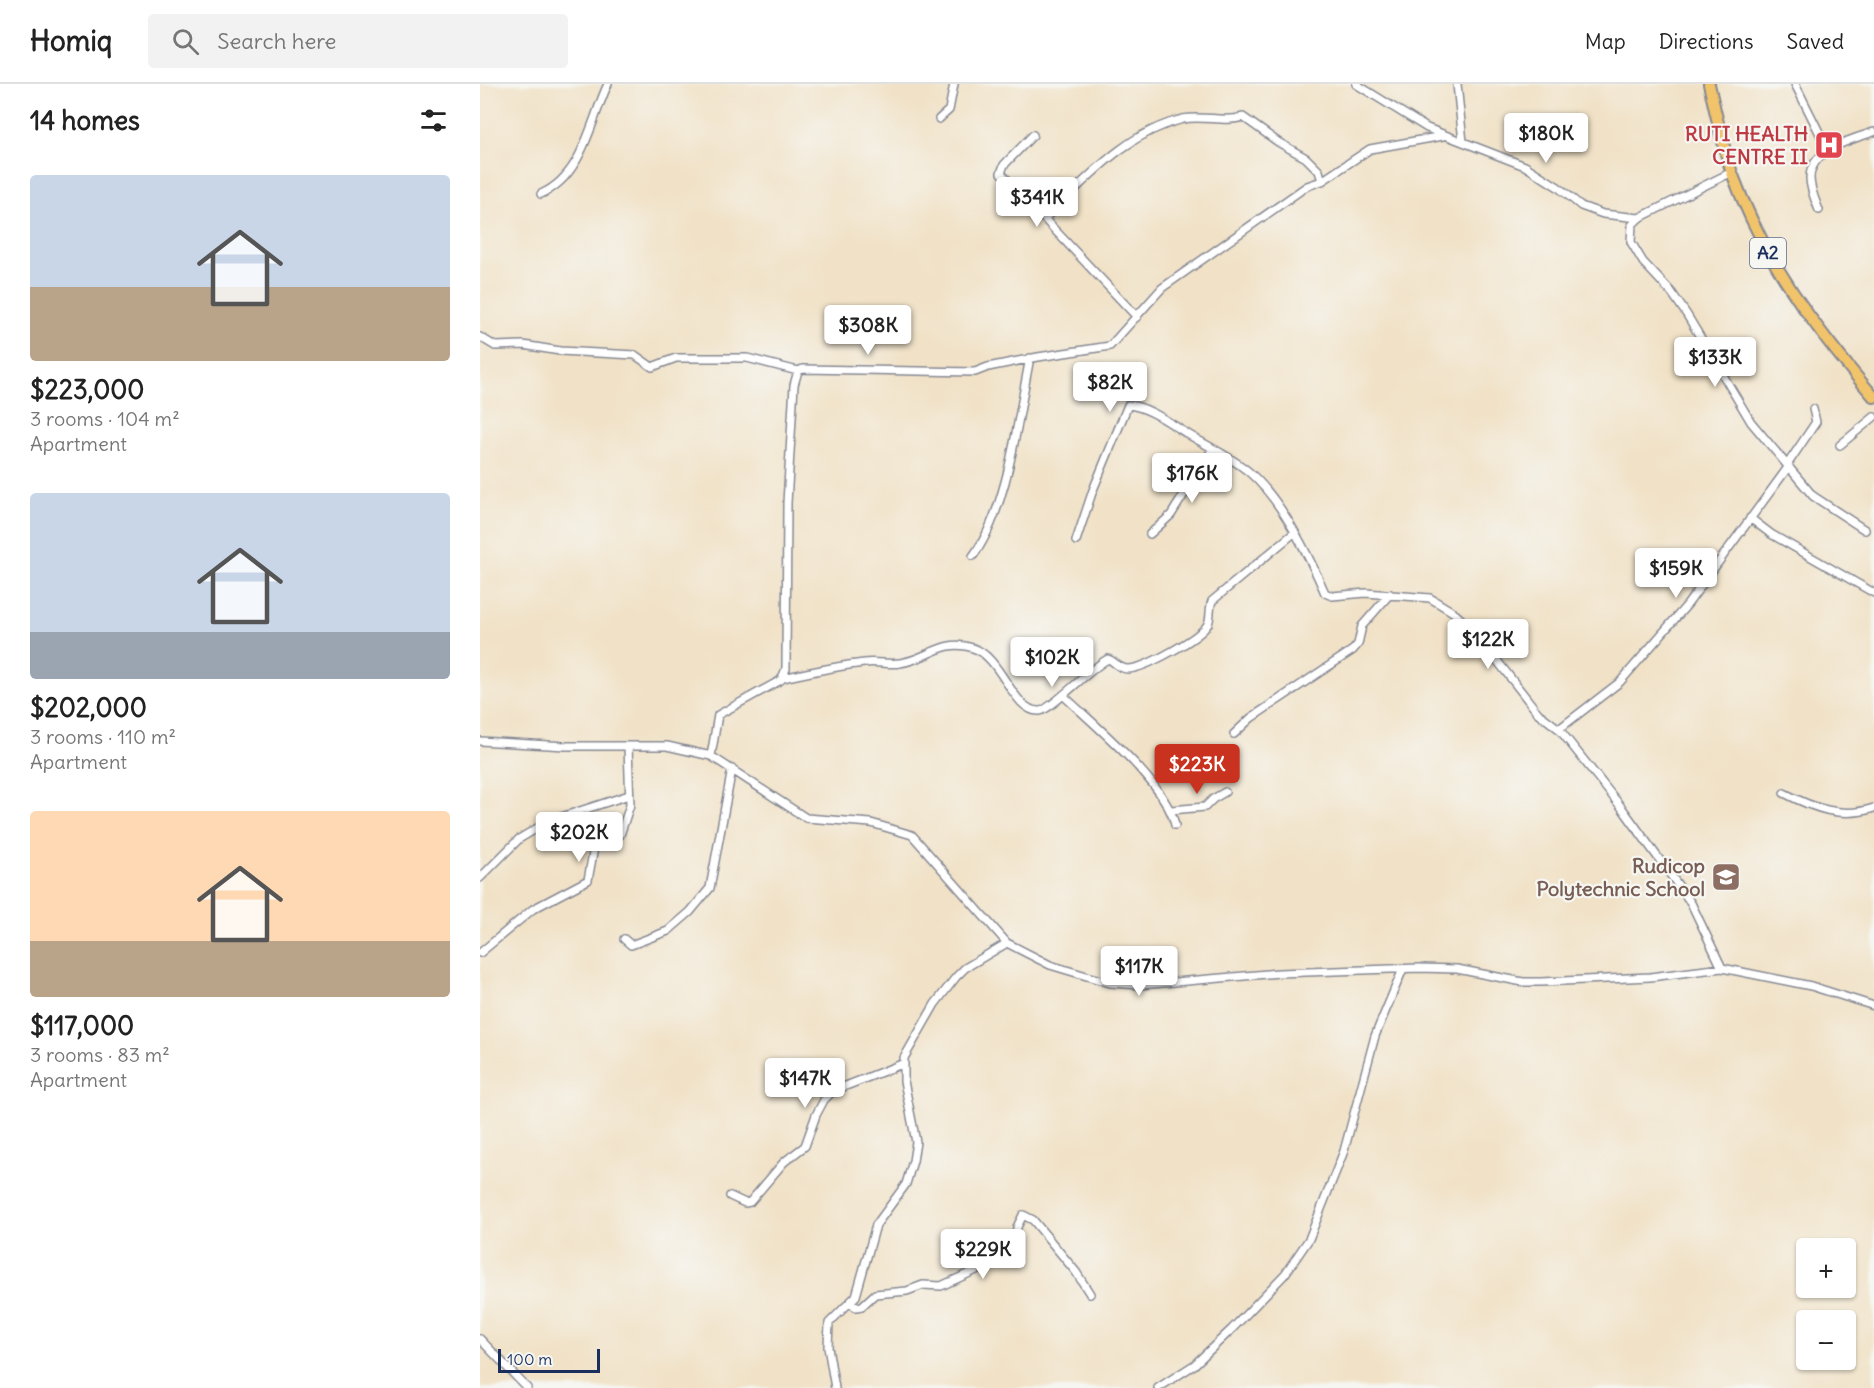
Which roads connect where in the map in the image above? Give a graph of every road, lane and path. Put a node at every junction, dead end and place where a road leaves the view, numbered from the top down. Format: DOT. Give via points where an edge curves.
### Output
graph roads {
  1 [pos="608,84"];
  2 [pos="954,84"];
  3 [pos="1356,84"];
  4 [pos="1457,84"];
  5 [pos="1709,84"];
  6 [pos="1795,84"];
  7 [pos="939,119"];
  8 [pos="1874,132"];
  9 [pos="1033,135"];
  10 [pos="1443,136"];
  11 [pos="1463,142"];
  12 [pos="1828,150"];
  13 [pos="1732,172"];
  14 [pos="1322,181"];
  15 [pos="541,194"];
  16 [pos="1819,210"];
  17 [pos="1045,218"];
  18 [pos="1639,218"];
  19 [pos="1137,317"];
  20 [pos="480,337"];
  21 [pos="1030,358"];
  22 [pos="798,371"];
  23 [pos="1874,397"];
  24 [pos="1813,409"];
  25 [pos="1874,417"];
  26 [pos="1840,445"];
  27 [pos="1212,450"];
  28 [pos="1788,466"];
  29 [pos="1750,518"];
  30 [pos="1864,530"];
  31 [pos="1294,533"];
  32 [pos="1150,534"];
  33 [pos="1076,541"];
  34 [pos="973,556"];
  35 [pos="1874,593"];
  36 [pos="1390,594"];
  37 [pos="783,678"];
  38 [pos="1063,694"];
  39 [pos="1559,729"];
  40 [pos="1234,734"];
  41 [pos="480,741"];
  42 [pos="628,746"];
  43 [pos="711,756"];
  44 [pos="732,769"];
  45 [pos="1225,792"];
  46 [pos="1784,793"];
  47 [pos="629,795"];
  48 [pos="1874,808"];
  49 [pos="1171,810"];
  50 [pos="1175,825"];
  51 [pos="480,878"];
  52 [pos="624,939"];
  53 [pos="1007,943"];
  54 [pos="480,954"];
  55 [pos="1722,968"];
  56 [pos="1403,969"];
  57 [pos="1874,1006"];
  58 [pos="902,1064"];
  59 [pos="730,1196"];
  60 [pos="1090,1294"];
  61 [pos="850,1303"];
  62 [pos="480,1339"];
  63 [pos="527,1388"];
  64 [pos="835,1388"];
  65 [pos="1158,1388"];
  1 -- 15 [label="street" via="570,172"];
  2 -- 7 [label="street" via="949,110"];
  3 -- 10 [label="street"];
  4 -- 11 [label="street"];
  5 -- 13 [label="main road, A2"];
  6 -- 12 [label="street"];
  8 -- 12 [label="street"];
  9 -- 17 [label="street" via="1004,165 1002,173"];
  10 -- 11 [label="street"];
  10 -- 14 [label="street" via="1370,150"];
  11 -- 18 [label="street" via="1525,166 1593,212"];
  12 -- 16 [label="street" via="1810,176"];
  13 -- 18 [label="street"];
  13 -- 23 [label="main road, A2" via="1792,295 1821,336"];
  14 -- 17 [label="street" via="1319,171 1306,158 1243,117 1196,117 1157,127 1128,142"];
  14 -- 19 [label="street" via="1307,186 1162,288"];
  17 -- 19 [label="street"];
  18 -- 28 [label="street" via="1632,225 1631,242 1643,262 1672,293 1751,422"];
  19 -- 21 [label="street" via="1110,346"];
  20 -- 22 [label="street" via="495,346 635,355 652,367 676,358 747,358"];
  21 -- 22 [label="street" via="968,373"];
  21 -- 34 [label="street" via="1001,494 984,542"];
  22 -- 37 [label="street" via="787,503"];
  24 -- 28 [label="street" via="1816,422"];
  25 -- 26 [label="street"];
  27 -- 31 [label="street" via="1255,478"];
  27 -- 32 [label="street" via="1171,515"];
  27 -- 33 [label="street" via="1146,411 1128,405"];
  28 -- 29 [label="street"];
  28 -- 30 [label="street" via="1813,496"];
  29 -- 35 [label="street"];
  29 -- 39 [label="street" via="1688,605 1620,682"];
  31 -- 36 [label="street" via="1325,593"];
  31 -- 38 [label="street" via="1212,602 1208,623 1192,639 1132,669 1119,667 1108,659"];
  36 -- 39 [label="street" via="1430,598 1453,612 1474,632 1538,713"];
  36 -- 40 [label="street" via="1362,626 1353,650 1251,718"];
  37 -- 38 [label="street" via="866,662 901,663 956,644 987,654 1010,688 1032,710 1046,710"];
  37 -- 43 [label="street" via="721,712"];
  38 -- 49 [label="street" via="1120,748"];
  39 -- 55 [label="street" via="1691,903"];
  41 -- 42 [label="street"];
  42 -- 43 [label="street" via="667,746"];
  42 -- 47 [label="street"];
  43 -- 44 [label="street"];
  44 -- 52 [label="street" via="710,888 668,931 631,945"];
  44 -- 53 [label="street" via="806,818 871,823 912,835"];
  45 -- 49 [label="street" via="1205,807"];
  46 -- 48 [label="street" via="1811,807 1834,812 1856,813"];
  47 -- 51 [label="street" via="549,821 519,839"];
  47 -- 54 [label="street" via="630,805 620,835 595,842 588,880 533,909"];
  49 -- 50 [label="street"];
  53 -- 56 [label="street" via="1050,965 1125,985 1279,973"];
  53 -- 58 [label="street" via="956,977 935,1004"];
  55 -- 56 [label="street" via="1650,977 1541,982 1457,969"];
  55 -- 57 [label="street" via="1811,986"];
  56 -- 65 [label="street" via="1375,1036 1344,1151 1309,1239 1285,1274 1232,1329 1194,1365"];
  58 -- 59 [label="street" via="833,1091 816,1115 805,1146 784,1162 750,1202"];
  58 -- 61 [label="street" via="916,1151 906,1184 876,1225 856,1296"];
  60 -- 61 [label="street" via="1033,1220 1023,1215 1015,1245 983,1267 940,1286 923,1285 907,1291 874,1294 862,1306"];
  61 -- 64 [label="street" via="835,1315 827,1332"];
  62 -- 63 [label="street"];
}
